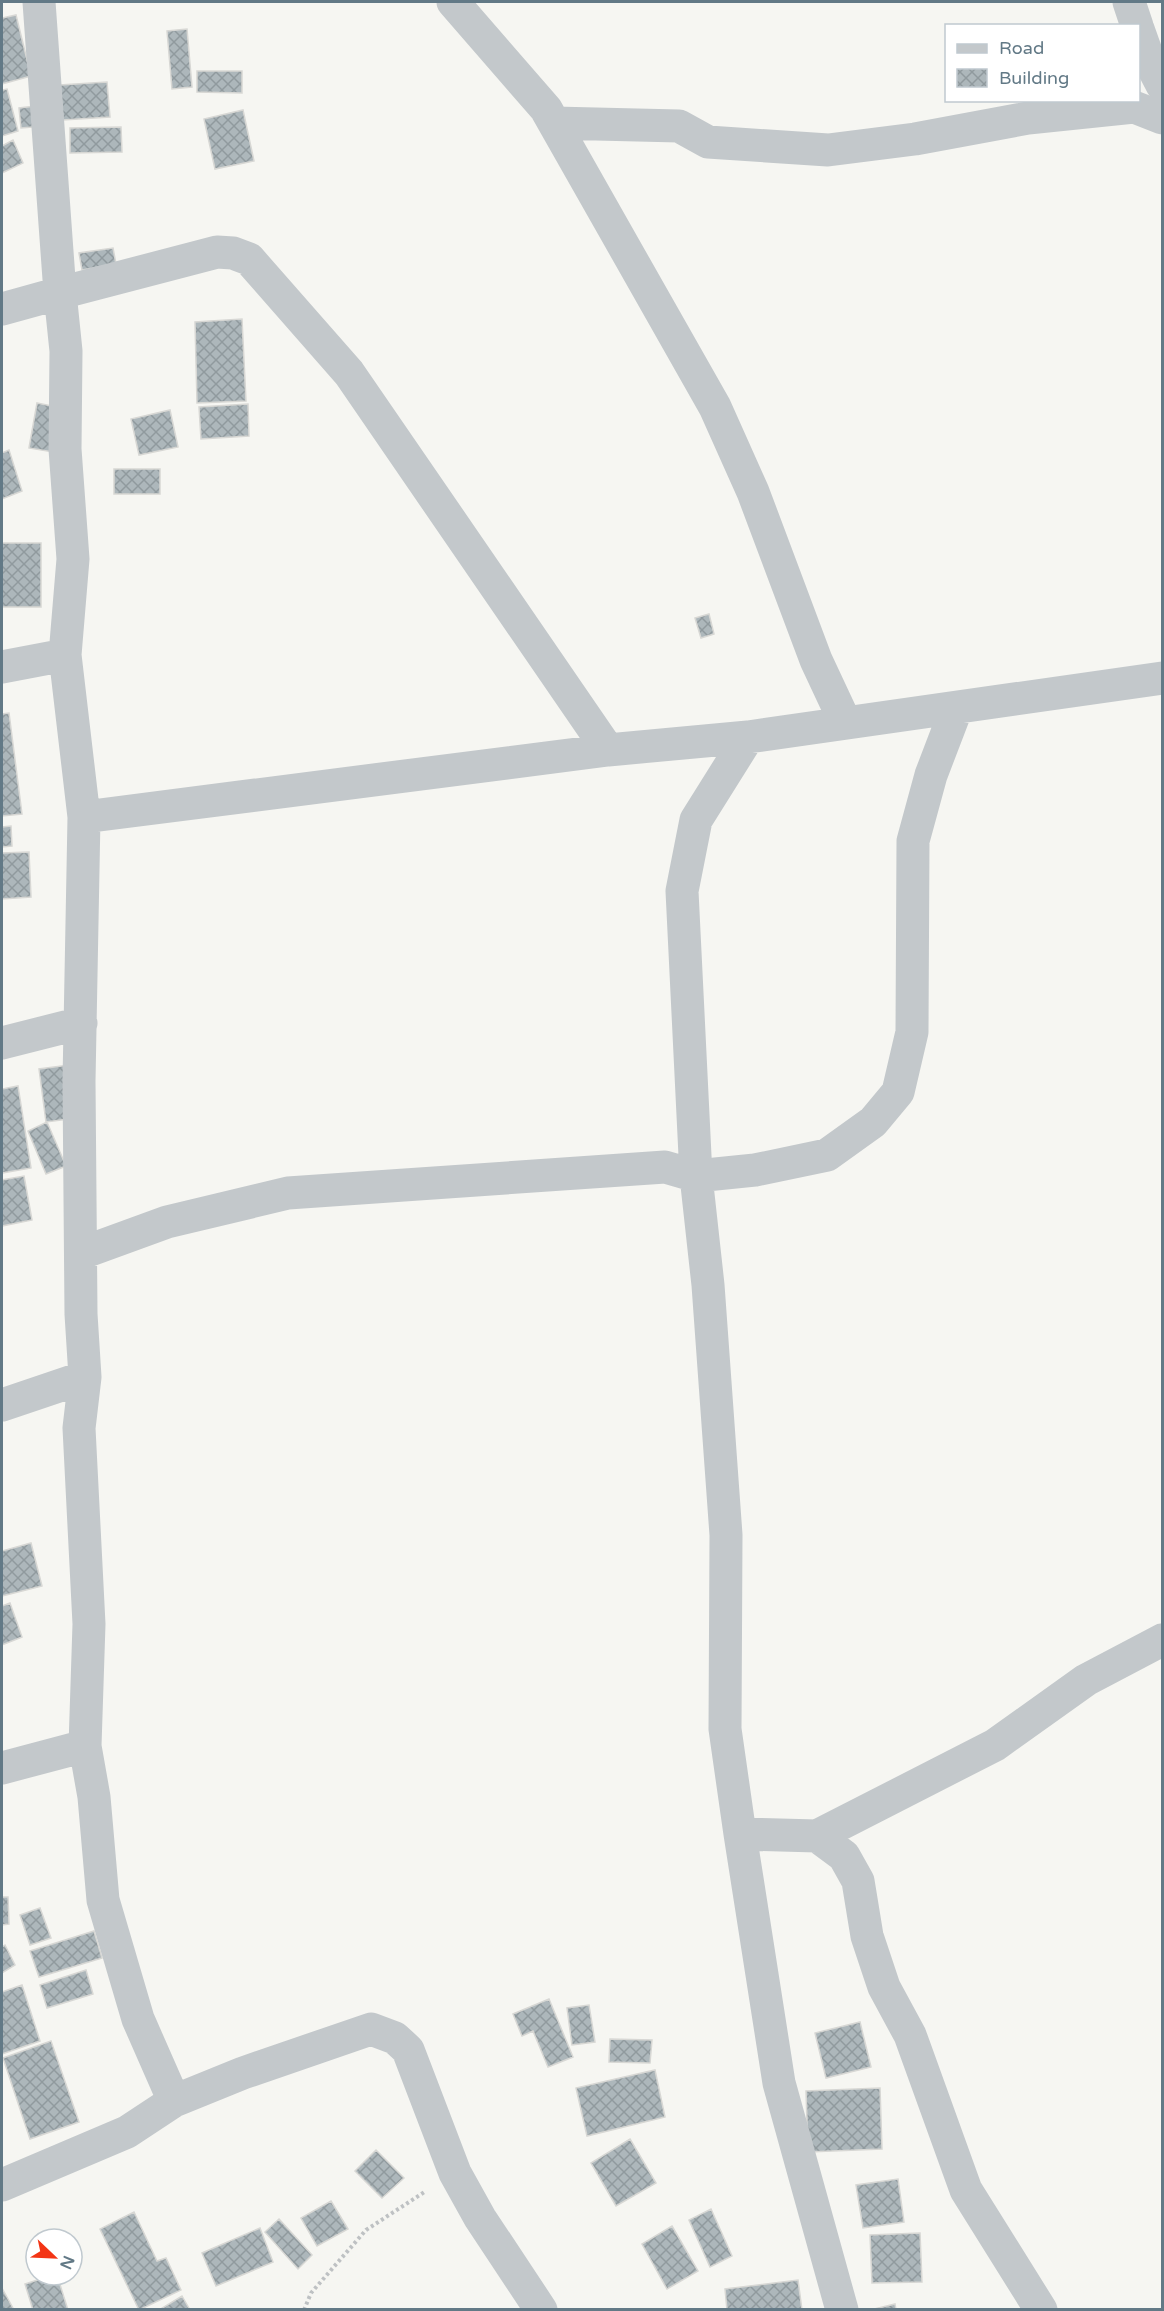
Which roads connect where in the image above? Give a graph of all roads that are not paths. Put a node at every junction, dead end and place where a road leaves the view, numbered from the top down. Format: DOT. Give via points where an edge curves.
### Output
graph roads {
  1 [pos="39,2"];
  2 [pos="453,2"];
  3 [pos="1129,2"];
  4 [pos="1137,24"];
  5 [pos="1140,33"];
  6 [pos="1162,85"];
  7 [pos="1162,118"];
  8 [pos="554,123"];
  9 [pos="60,292"];
  10 [pos="2,309"];
  11 [pos="64,655"];
  12 [pos="2,667"];
  13 [pos="1162,680"];
  14 [pos="957,707"];
  15 [pos="845,722"];
  16 [pos="748,737"];
  17 [pos="608,750"];
  18 [pos="84,817"];
  19 [pos="81,1023"];
  20 [pos="2,1043"];
  21 [pos="696,1176"];
  22 [pos="82,1253"];
  23 [pos="85,1377"];
  24 [pos="2,1405"];
  25 [pos="1162,1640"];
  26 [pos="85,1746"];
  27 [pos="2,1768"];
  28 [pos="740,1834"];
  29 [pos="817,1836"];
  30 [pos="174,2101"];
  31 [pos="2,2185"];
  32 [pos="541,2310"];
  33 [pos="842,2310"];
  34 [pos="1041,2310"];
  1 -- 9 [label="street"];
  2 -- 8 [label="street"];
  3 -- 4 [label="street"];
  5 -- 6 [label="street"];
  7 -- 8 [label="street" via="1134,107 1028,118 828,150 708,142 679,126"];
  8 -- 15 [label="street" via="715,406 753,492 816,660"];
  9 -- 10 [label="street"];
  9 -- 11 [label="street" via="66,351 65,449 73,559"];
  9 -- 17 [label="street" via="217,252 249,260 349,373"];
  11 -- 12 [label="street"];
  11 -- 18 [label="street"];
  13 -- 14 [label="street"];
  14 -- 15 [label="street"];
  14 -- 21 [label="street" via="931,775 913,841 912,1032 898,1092 873,1122 826,1155 754,1170"];
  15 -- 16 [label="street"];
  16 -- 17 [label="street"];
  16 -- 21 [label="street" via="696,820 682,891"];
  17 -- 18 [label="street"];
  18 -- 19 [label="street"];
  19 -- 20 [label="street"];
  19 -- 22 [label="street"];
  21 -- 22 [label="street" via="664,1167 288,1193 167,1222"];
  21 -- 28 [label="street" via="726,1535 725,1730"];
  22 -- 23 [label="street"];
  23 -- 24 [label="street"];
  23 -- 26 [label="street" via="79,1428 89,1624"];
  25 -- 29 [label="street" via="1086,1680 995,1745"];
  26 -- 27 [label="street"];
  26 -- 30 [label="street" via="94,1797 103,1900 138,2019"];
  28 -- 29 [label="street"];
  28 -- 33 [label="street" via="779,2083"];
  29 -- 34 [label="street" via="844,1857 858,1881 867,1936 884,1987 914,2044 966,2190"];
  30 -- 31 [label="street" via="127,2132"];
  30 -- 32 [label="street" via="371,2029 395,2038 408,2050 455,2173"];
}
